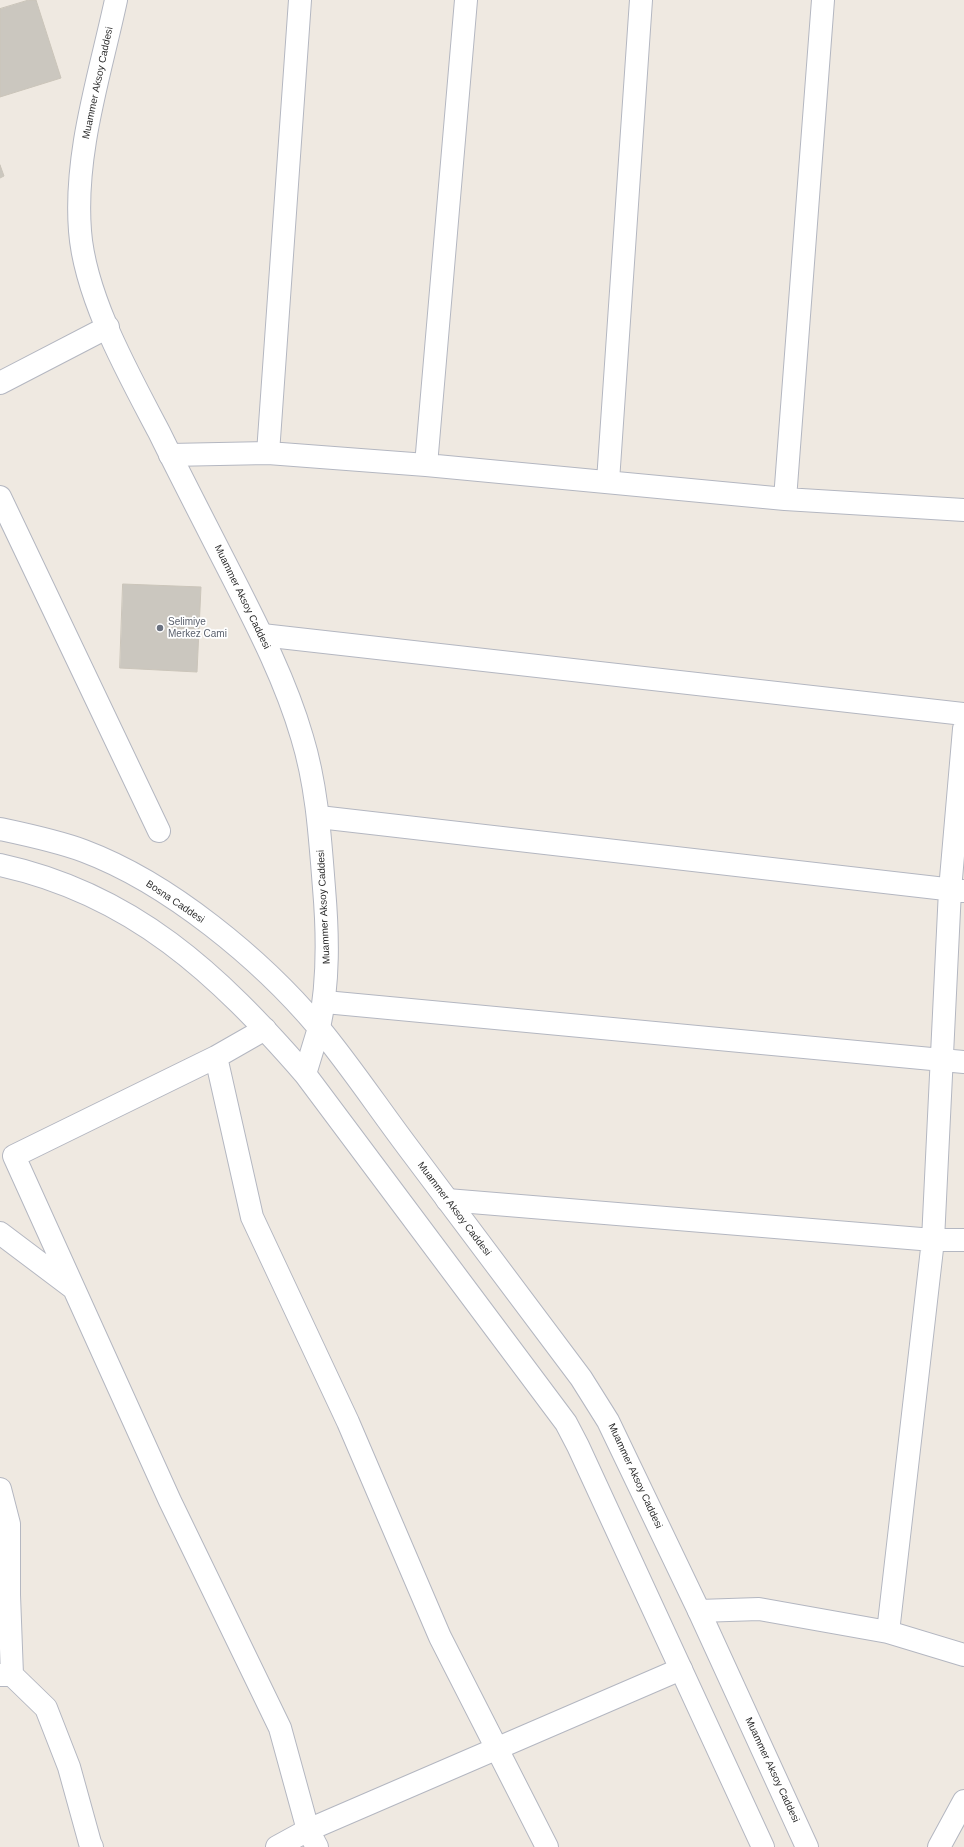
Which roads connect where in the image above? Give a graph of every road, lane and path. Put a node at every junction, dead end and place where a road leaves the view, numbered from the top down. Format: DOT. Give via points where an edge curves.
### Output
graph roads {
  1 [pos="116,0"];
  2 [pos="300,0"];
  3 [pos="466,0"];
  4 [pos="641,0"];
  5 [pos="823,0"];
  6 [pos="108,328"];
  7 [pos="0,383"];
  8 [pos="268,453"];
  9 [pos="170,455"];
  10 [pos="426,465"];
  11 [pos="608,481"];
  12 [pos="0,497"];
  13 [pos="785,499"];
  14 [pos="964,510"];
  15 [pos="262,635"];
  16 [pos="964,714"];
  17 [pos="964,729"];
  18 [pos="319,817"];
  19 [pos="0,829"];
  20 [pos="159,831"];
  21 [pos="0,865"];
  22 [pos="957,891"];
  23 [pos="325,1002"];
  24 [pos="319,1028"];
  25 [pos="264,1029"];
  26 [pos="216,1057"];
  27 [pos="942,1060"];
  28 [pos="964,1062"];
  29 [pos="305,1074"];
  30 [pos="447,1200"];
  31 [pos="0,1233"];
  32 [pos="933,1240"];
  33 [pos="964,1240"];
  34 [pos="74,1289"];
  35 [pos="0,1489"];
  36 [pos="699,1611"];
  37 [pos="888,1632"];
  38 [pos="964,1655"];
  39 [pos="681,1668"];
  40 [pos="6,1675"];
  41 [pos="498,1748"];
  42 [pos="964,1800"];
  43 [pos="313,1838"];
  44 [pos="92,1847"];
  45 [pos="277,1847"];
  46 [pos="547,1847"];
  47 [pos="763,1847"];
  48 [pos="807,1847"];
  49 [pos="939,1847"];
  1 -- 6 [label="street, Muammer Aksoy Caddesi" via="87,128 80,186 80,231 87,272"];
  2 -- 8 [label="street"];
  3 -- 10 [label="street"];
  4 -- 11 [label="street"];
  5 -- 13 [label="street"];
  6 -- 7 [label="street"];
  6 -- 9 [label="street, Muammer Aksoy Caddesi"];
  8 -- 9 [label="street"];
  8 -- 10 [label="street"];
  9 -- 15 [label="street, Muammer Aksoy Caddesi"];
  10 -- 11 [label="street"];
  11 -- 13 [label="street"];
  12 -- 20 [label="street"];
  13 -- 14 [label="street"];
  15 -- 16 [label="street"];
  15 -- 18 [label="street, Muammer Aksoy Caddesi" via="303,738"];
  17 -- 22 [label="street"];
  18 -- 22 [label="street"];
  18 -- 23 [label="street, Muammer Aksoy Caddesi" via="328,956"];
  19 -- 24 [label="street, Bosna Caddesi" via="84,851 122,868 155,887 203,920 266,972"];
  21 -- 25 [label="street" via="31,872 86,892 114,906 176,946 205,970"];
  22 -- 27 [label="street"];
  23 -- 24 [label="street, Muammer Aksoy Caddesi"];
  23 -- 27 [label="street"];
  24 -- 29 [label="street"];
  24 -- 30 [label="street, Muammer Aksoy Caddesi"];
  25 -- 26 [label="street"];
  25 -- 29 [label="street"];
  26 -- 34 [label="street" via="14,1156"];
  26 -- 41 [label="street" via="252,1217 348,1422 440,1637"];
  27 -- 28 [label="street"];
  27 -- 32 [label="street"];
  29 -- 39 [label="street" via="566,1423"];
  30 -- 32 [label="street"];
  30 -- 36 [label="street, Muammer Aksoy Caddesi" via="596,1400"];
  31 -- 34 [label="street"];
  32 -- 33 [label="street"];
  32 -- 37 [label="street"];
  34 -- 43 [label="street" via="170,1501 280,1728"];
  35 -- 40 [label="street" via="9,1524"];
  36 -- 37 [label="street" via="759,1609"];
  36 -- 48 [label="street, Muammer Aksoy Caddesi"];
  37 -- 38 [label="street"];
  39 -- 41 [label="street"];
  39 -- 47 [label="street"];
  40 -- 44 [label="street" via="46,1708 69,1767"];
  41 -- 43 [label="street"];
  41 -- 46 [label="street"];
  42 -- 49 [label="street"];
  43 -- 45 [label="street"];
}
